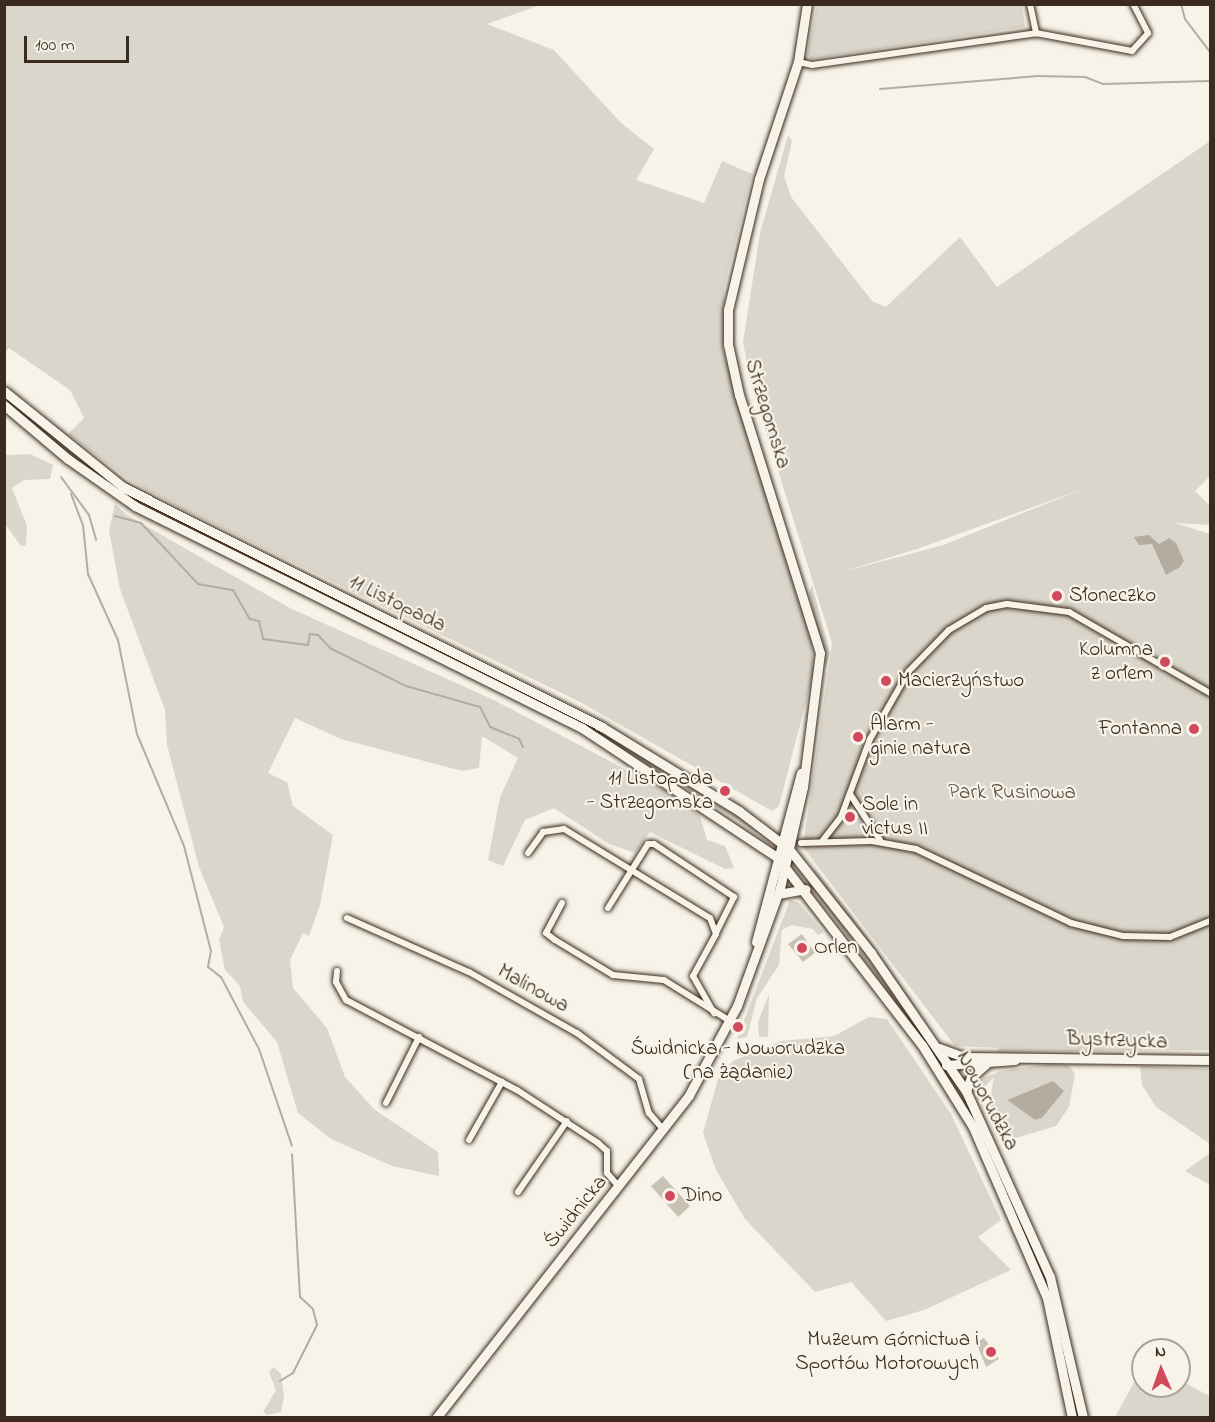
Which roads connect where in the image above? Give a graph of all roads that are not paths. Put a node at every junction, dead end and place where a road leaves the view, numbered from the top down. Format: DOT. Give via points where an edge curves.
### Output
graph roads {
  1 [pos="807,4"];
  2 [pos="1030,4"];
  3 [pos="1133,4"];
  4 [pos="1036,33"];
  5 [pos="798,62"];
  6 [pos="4,391"];
  7 [pos="4,405"];
  8 [pos="1210,693"];
  9 [pos="804,764"];
  10 [pos="850,793"];
  11 [pos="786,822"];
  12 [pos="764,829"];
  13 [pos="823,840"];
  14 [pos="781,841"];
  15 [pos="882,842"];
  16 [pos="801,843"];
  17 [pos="789,849"];
  18 [pos="528,853"];
  19 [pos="777,857"];
  20 [pos="785,865"];
  21 [pos="632,870"];
  22 [pos="806,889"];
  23 [pos="778,894"];
  24 [pos="562,903"];
  25 [pos="608,908"];
  26 [pos="347,918"];
  27 [pos="1210,921"];
  28 [pos="716,934"];
  29 [pos="337,971"];
  30 [pos="750,971"];
  31 [pos="714,1013"];
  32 [pos="730,1021"];
  33 [pos="419,1037"];
  34 [pos="939,1048"];
  35 [pos="1021,1057"];
  36 [pos="964,1058"];
  37 [pos="932,1060"];
  38 [pos="1210,1060"];
  39 [pos="986,1064"];
  40 [pos="951,1068"];
  41 [pos="502,1082"];
  42 [pos="946,1082"];
  43 [pos="966,1091"];
  44 [pos="386,1103"];
  45 [pos="567,1121"];
  46 [pos="665,1130"];
  47 [pos="469,1140"];
  48 [pos="619,1187"];
  49 [pos="518,1192"];
  50 [pos="436,1418"];
  51 [pos="1072,1418"];
  52 [pos="1083,1418"];
  1 -- 5 [label="main road, Strzegomska"];
  2 -- 4 [label="street"];
  3 -- 4 [label="street" via="1148,33 1132,51"];
  4 -- 5 [label="street" via="812,65"];
  5 -- 9 [label="main road, Strzegomska" via="741,248 728,310 728,344 739,395 819,638 817,686"];
  6 -- 12 [label="main road, 11 Listopada" via="123,487 602,727"];
  7 -- 19 [label="main road, 11 Listopada" via="68,459 135,506 582,728"];
  8 -- 10 [label="street" via="1069,612 1013,604 986,608 948,630 909,670 870,739"];
  9 -- 11 [label="main road, Strzegomska"];
  9 -- 17 [label="main road, Strzegomska"];
  10 -- 13 [label="street"];
  10 -- 15 [label="street" via="865,825"];
  11 -- 12 [label="main road"];
  11 -- 14 [label="main road, Strzegomska"];
  12 -- 14 [label="main road, 11 Listopada"];
  13 -- 15 [label="street"];
  13 -- 16 [label="street"];
  14 -- 17 [label="main road, Noworudzka"];
  14 -- 19 [label="main road, Świdnicka"];
  15 -- 27 [label="street" via="945,860 1088,928 1156,939"];
  17 -- 20 [label="main road, Strzegomska"];
  17 -- 34 [label="main road, Noworudzka"];
  18 -- 21 [label="street" via="543,832 564,829"];
  19 -- 20 [label="main road, Noworudzka"];
  19 -- 30 [label="main road, Świdnicka"];
  20 -- 22 [label="main road, Noworudzka"];
  20 -- 23 [label="main road, Świdnicka"];
  21 -- 25 [label="street"];
  21 -- 28 [label="street" via="710,918"];
  21 -- 28 [label="street" via="648,844 654,844 730,892 735,901"];
  22 -- 23 [label="main road"];
  22 -- 37 [label="main road, Noworudzka"];
  23 -- 30 [label="main road, Świdnicka"];
  24 -- 31 [label="street" via="546,933 555,940 613,975 664,980"];
  26 -- 46 [label="street, Malinowa" via="459,967 577,1033 639,1079 649,1113"];
  28 -- 31 [label="street" via="693,976"];
  29 -- 33 [label="street" via="336,982 346,1000"];
  30 -- 32 [label="main road, Świdnicka"];
  31 -- 32 [label="street"];
  32 -- 46 [label="main road, Świdnicka"];
  33 -- 41 [label="street"];
  33 -- 44 [label="street"];
  34 -- 36 [label="main road, Bystrzycka"];
  34 -- 40 [label="main road, Noworudzka"];
  35 -- 36 [label="main road, Bystrzycka"];
  35 -- 38 [label="main road, Bystrzycka"];
  35 -- 39 [label="main road, Bystrzycka"];
  36 -- 40 [label="main road"];
  37 -- 40 [label="main road, Bystrzycka"];
  37 -- 42 [label="main road, Noworudzka"];
  39 -- 40 [label="main road, Bystrzycka"];
  39 -- 43 [label="main road" via="971,1077"];
  40 -- 42 [label="main road"];
  40 -- 43 [label="main road, Noworudzka"];
  41 -- 45 [label="street"];
  41 -- 47 [label="street"];
  42 -- 51 [label="main road, Noworudzka" via="974,1127 1041,1280"];
  43 -- 52 [label="main road, Noworudzka" via="1050,1276"];
  45 -- 48 [label="street" via="607,1151 608,1173"];
  45 -- 49 [label="street"];
  46 -- 48 [label="main road, Świdnicka"];
  48 -- 50 [label="main road, Świdnicka"];
}
